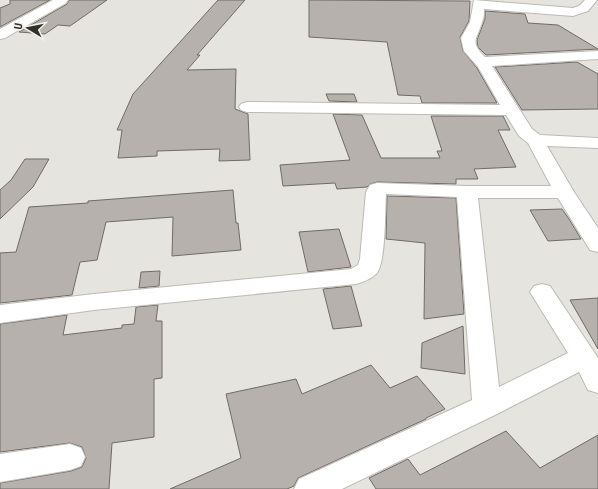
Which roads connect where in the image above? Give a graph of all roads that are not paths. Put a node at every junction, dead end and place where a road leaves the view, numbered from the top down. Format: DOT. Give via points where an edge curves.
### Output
graph roads {
  1 [pos="62,0"];
  2 [pos="592,0"];
  3 [pos="479,3"];
  4 [pos="2,31"];
  5 [pos="598,55"];
  6 [pos="482,62"];
  7 [pos="247,107"];
  8 [pos="512,110"];
  9 [pos="534,140"];
  10 [pos="598,143"];
  11 [pos="467,192"];
  12 [pos="564,192"];
  13 [pos="598,245"];
  14 [pos="542,292"];
  15 [pos="0,314"];
  16 [pos="584,357"];
  17 [pos="598,382"];
  18 [pos="487,406"];
  19 [pos="70,457"];
  20 [pos="0,468"];
  21 [pos="310,489"];
  1 -- 4 [label="street"];
  2 -- 3 [label="street" via="586,8 573,12"];
  3 -- 6 [label="street" via="476,22 468,38 471,51"];
  5 -- 6 [label="street"];
  6 -- 8 [label="street"];
  7 -- 8 [label="street"];
  8 -- 9 [label="street" via="525,132"];
  9 -- 10 [label="street"];
  9 -- 12 [label="street"];
  11 -- 12 [label="street"];
  11 -- 15 [label="street" via="377,189 371,259 368,269 356,276"];
  11 -- 18 [label="street"];
  12 -- 13 [label="street"];
  14 -- 16 [label="street"];
  16 -- 17 [label="street"];
  16 -- 18 [label="street"];
  18 -- 21 [label="street"];
  19 -- 20 [label="street"];
}
